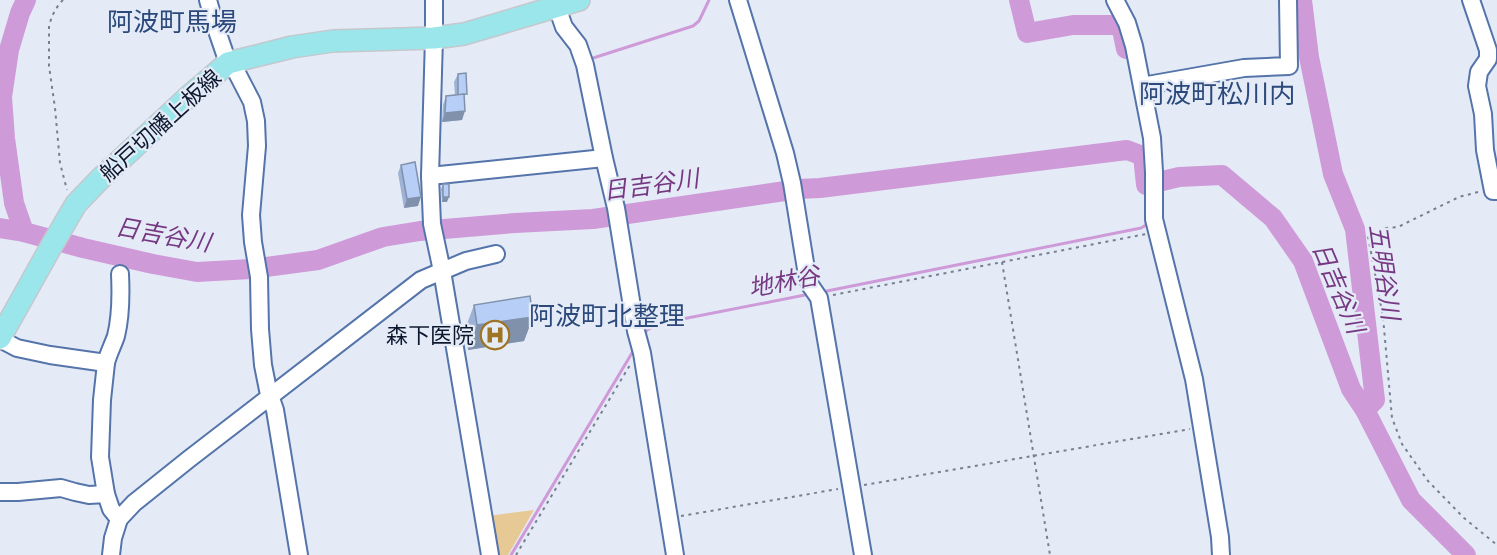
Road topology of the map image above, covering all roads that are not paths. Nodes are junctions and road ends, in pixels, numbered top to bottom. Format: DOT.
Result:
graph roads {
  1 [pos="208,0"];
  2 [pos="434,0"];
  3 [pos="579,0"];
  4 [pos="738,0"];
  5 [pos="1115,0"];
  6 [pos="1288,0"];
  7 [pos="1471,0"];
  8 [pos="556,7"];
  9 [pos="434,39"];
  10 [pos="228,63"];
  11 [pos="1142,86"];
  12 [pos="604,158"];
  13 [pos="430,176"];
  14 [pos="1495,191"];
  15 [pos="496,254"];
  16 [pos="442,271"];
  17 [pos="120,274"];
  18 [pos="0,339"];
  19 [pos="106,363"];
  20 [pos="271,396"];
  21 [pos="0,492"];
  22 [pos="106,494"];
  23 [pos="119,519"];
  24 [pos="111,555"];
  25 [pos="299,555"];
  26 [pos="489,555"];
  27 [pos="675,555"];
  28 [pos="863,555"];
  29 [pos="1221,555"];
  1 -- 10 [label="street"];
  2 -- 9 [label="street"];
  3 -- 8 [label="main road, 船戸切幡上板線"];
  4 -- 28 [label="street"];
  5 -- 11 [label="street"];
  6 -- 11 [label="street"];
  7 -- 14 [label="street"];
  8 -- 9 [label="main road, 船戸切幡上板線"];
  8 -- 12 [label="street"];
  9 -- 10 [label="main road, 船戸切幡上板線"];
  9 -- 13 [label="street"];
  10 -- 18 [label="main road, 船戸切幡上板線"];
  10 -- 20 [label="street"];
  11 -- 29 [label="street"];
  12 -- 13 [label="street"];
  12 -- 27 [label="street"];
  13 -- 16 [label="street"];
  15 -- 16 [label="street"];
  16 -- 20 [label="street"];
  16 -- 26 [label="street"];
  17 -- 19 [label="street"];
  18 -- 19 [label="street"];
  19 -- 22 [label="street"];
  20 -- 23 [label="street"];
  20 -- 25 [label="street"];
  21 -- 22 [label="street"];
  22 -- 23 [label="street"];
  23 -- 24 [label="street"];
}
